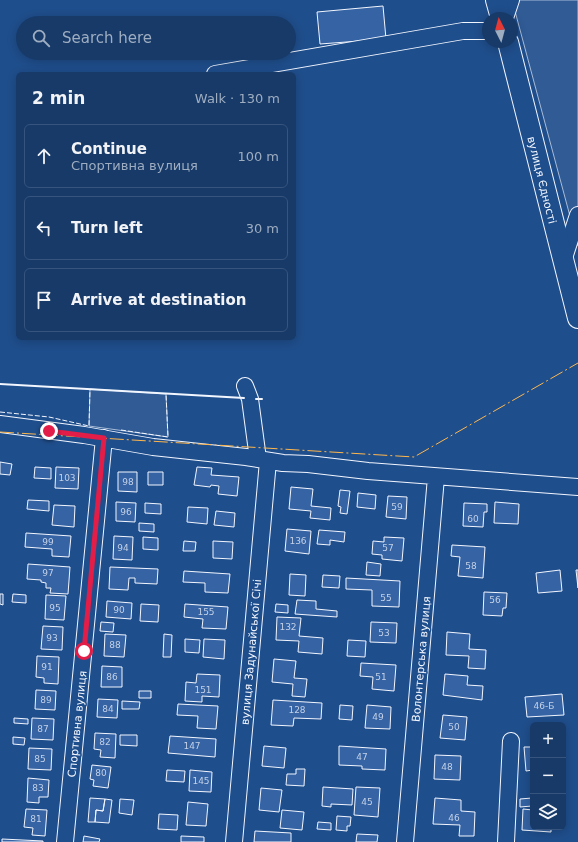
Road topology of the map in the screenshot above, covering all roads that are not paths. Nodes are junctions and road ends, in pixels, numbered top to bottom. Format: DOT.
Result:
graph roads {
  1 [pos="496,0"];
  2 [pos="511,0"];
  3 [pos="499,12"];
  4 [pos="507,12"];
  5 [pos="482,31"];
  6 [pos="510,48"];
  7 [pos="227,72"];
  8 [pos="578,215"];
  9 [pos="563,261"];
  10 [pos="578,318"];
  11 [pos="245,386"];
  12 [pos="0,424"];
  13 [pos="104,438"];
  14 [pos="263,460"];
  15 [pos="436,477"];
  16 [pos="578,487"];
  17 [pos="511,741"];
  18 [pos="65,842"];
  19 [pos="234,842"];
  20 [pos="405,842"];
  21 [pos="506,842"];
  1 -- 3 [label="main road"];
  2 -- 4 [label="street"];
  5 -- 7 [label="street"];
  6 -- 9 [label="main road, вулиця Єдності"];
  8 -- 9 [label="street"];
  9 -- 10 [label="main road, вулиця Єдності"];
  11 -- 14 [label="street, вулиця Задунайської Січі"];
  12 -- 13 [label="street"];
  13 -- 14 [label="street"];
  13 -- 18 [label="street, Спортивна вулиця"];
  14 -- 15 [label="street"];
  14 -- 19 [label="street, вулиця Задунайської Січі"];
  15 -- 16 [label="street"];
  15 -- 20 [label="street, Волонтерська вулиця"];
  17 -- 21 [label="street"];
}
